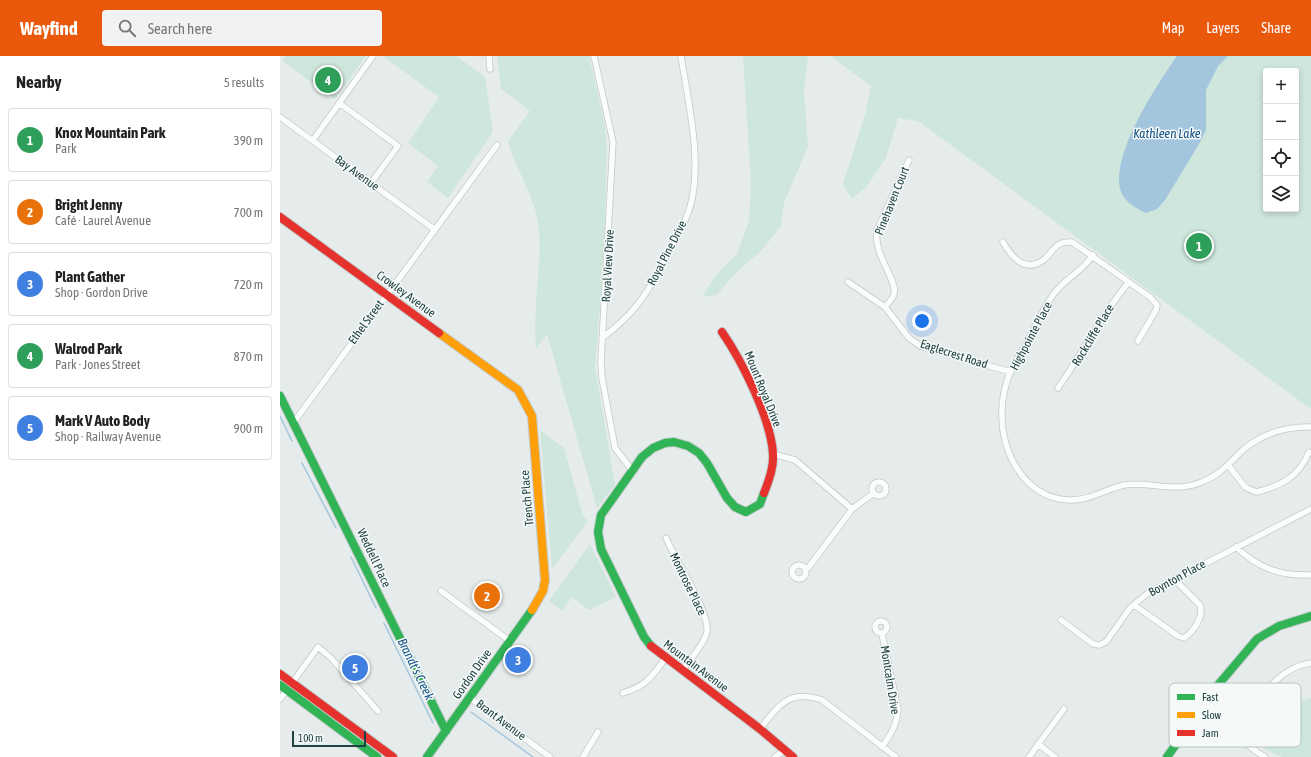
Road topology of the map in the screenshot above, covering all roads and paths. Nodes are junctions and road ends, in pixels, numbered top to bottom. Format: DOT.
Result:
graph roads {
  1 [pos="373,56"];
  2 [pos="489,56"];
  3 [pos="594,56"];
  4 [pos="680,56"];
  5 [pos="490,69"];
  6 [pos="339,103"];
  7 [pos="280,117"];
  8 [pos="313,140"];
  9 [pos="497,145"];
  10 [pos="908,160"];
  11 [pos="371,183"];
  12 [pos="280,218"];
  13 [pos="434,229"];
  14 [pos="1003,242"];
  15 [pos="1093,255"];
  16 [pos="848,282"];
  17 [pos="1129,282"];
  18 [pos="386,295"];
  19 [pos="884,307"];
  20 [pos="722,332"];
  21 [pos="603,337"];
  22 [pos="1138,341"];
  23 [pos="1011,372"];
  24 [pos="1058,388"];
  25 [pos="518,390"];
  26 [pos="280,396"];
  27 [pos="294,422"];
  28 [pos="1311,427"];
  29 [pos="1309,452"];
  30 [pos="773,454"];
  31 [pos="1229,466"];
  32 [pos="632,470"];
  33 [pos="874,493"];
  34 [pos="852,509"];
  35 [pos="1311,509"];
  36 [pos="666,538"];
  37 [pos="1236,546"];
  38 [pos="601,549"];
  39 [pos="805,569"];
  40 [pos="1311,575"];
  41 [pos="1174,579"];
  42 [pos="441,591"];
  43 [pos="536,605"];
  44 [pos="1134,605"];
  45 [pos="1311,616"];
  46 [pos="1061,620"];
  47 [pos="882,634"];
  48 [pos="510,641"];
  49 [pos="665,658"];
  50 [pos="1311,663"];
  51 [pos="682,671"];
  52 [pos="280,674"];
  53 [pos="1220,683"];
  54 [pos="1273,683"];
  55 [pos="286,686"];
  56 [pos="623,693"];
  57 [pos="470,698"];
  58 [pos="280,699"];
  59 [pos="1064,709"];
  60 [pos="378,711"];
  61 [pos="760,729"];
  62 [pos="446,731"];
  63 [pos="598,732"];
  64 [pos="1038,744"];
  65 [pos="882,747"];
  66 [pos="1174,747"];
  67 [pos="1252,747"];
  68 [pos="785,750"];
  69 [pos="378,757"];
  70 [pos="392,757"];
  71 [pos="427,757"];
  72 [pos="550,757"];
  73 [pos="583,757"];
  74 [pos="775,757"];
  75 [pos="793,757"];
  76 [pos="896,757"];
  77 [pos="1029,757"];
  78 [pos="1055,757"];
  79 [pos="1167,757"];
  80 [pos="1265,757"];
  1 -- 6 [label="street"];
  2 -- 5 [label="street"];
  3 -- 21 [label="street, Royal View Drive"];
  4 -- 21 [label="street, Royal Pine Drive"];
  6 -- 8 [label="street"];
  6 -- 11 [label="street"];
  7 -- 8 [label="street, Bay Avenue"];
  8 -- 11 [label="street, Bay Avenue"];
  9 -- 13 [label="street, Ethel Street"];
  10 -- 19 [label="street, Pinehaven Court"];
  11 -- 13 [label="street, Bay Avenue"];
  12 -- 18 [label="street, Crowley Avenue"];
  13 -- 18 [label="street, Ethel Street"];
  14 -- 15 [label="street"];
  15 -- 17 [label="street"];
  15 -- 23 [label="street, Highpointe Place"];
  16 -- 19 [label="street, Eaglecrest Road"];
  17 -- 22 [label="street"];
  17 -- 24 [label="street, Rockcliffe Place"];
  18 -- 25 [label="street, Crowley Avenue"];
  18 -- 27 [label="street, Ethel Street"];
  19 -- 23 [label="street, Eaglecrest Road"];
  20 -- 30 [label="street, Mount Royal Drive"];
  21 -- 32 [label="street, Royal View Drive"];
  23 -- 31 [label="street, Highpointe Place"];
  25 -- 43 [label="street, Trench Place"];
  26 -- 27 [label="street, Weddell Place"];
  27 -- 62 [label="street, Weddell Place"];
  28 -- 31 [label="street, Highpointe Place"];
  29 -- 31 [label="street"];
  30 -- 32 [label="street, Mount Royal Drive"];
  30 -- 34 [label="street"];
  32 -- 38 [label="street, Mount Royal Drive"];
  33 -- 34 [label="street"];
  34 -- 39 [label="street"];
  35 -- 37 [label="street, Boynton Place"];
  36 -- 51 [label="street, Montrose Place"];
  37 -- 40 [label="street"];
  37 -- 41 [label="street, Boynton Place"];
  38 -- 49 [label="street, Mountain Avenue"];
  41 -- 44 [label="street, Boynton Place"];
  41 -- 44 [label="street"];
  42 -- 48 [label="street"];
  43 -- 48 [label="street, Gordon Drive"];
  44 -- 46 [label="street, Boynton Place"];
  45 -- 53 [label="street"];
  47 -- 65 [label="street, Montcalm Drive"];
  48 -- 57 [label="street, Gordon Drive"];
  49 -- 51 [label="street, Mountain Avenue"];
  49 -- 56 [label="street"];
  50 -- 54 [label="street"];
  51 -- 61 [label="street, Mountain Avenue"];
  52 -- 55 [label="street"];
  55 -- 58 [label="street"];
  55 -- 60 [label="street"];
  55 -- 69 [label="street"];
  55 -- 70 [label="street"];
  57 -- 62 [label="street, Gordon Drive"];
  57 -- 72 [label="street, Brant Avenue"];
  59 -- 64 [label="street"];
  61 -- 65 [label="street"];
  61 -- 68 [label="street, Mountain Avenue"];
  62 -- 71 [label="street, Gordon Drive"];
  63 -- 73 [label="street"];
  64 -- 77 [label="street"];
  64 -- 78 [label="street"];
  65 -- 76 [label="street"];
  66 -- 79 [label="street"];
  67 -- 80 [label="street"];
  68 -- 74 [label="street"];
  68 -- 75 [label="street, Mountain Avenue"];
}
